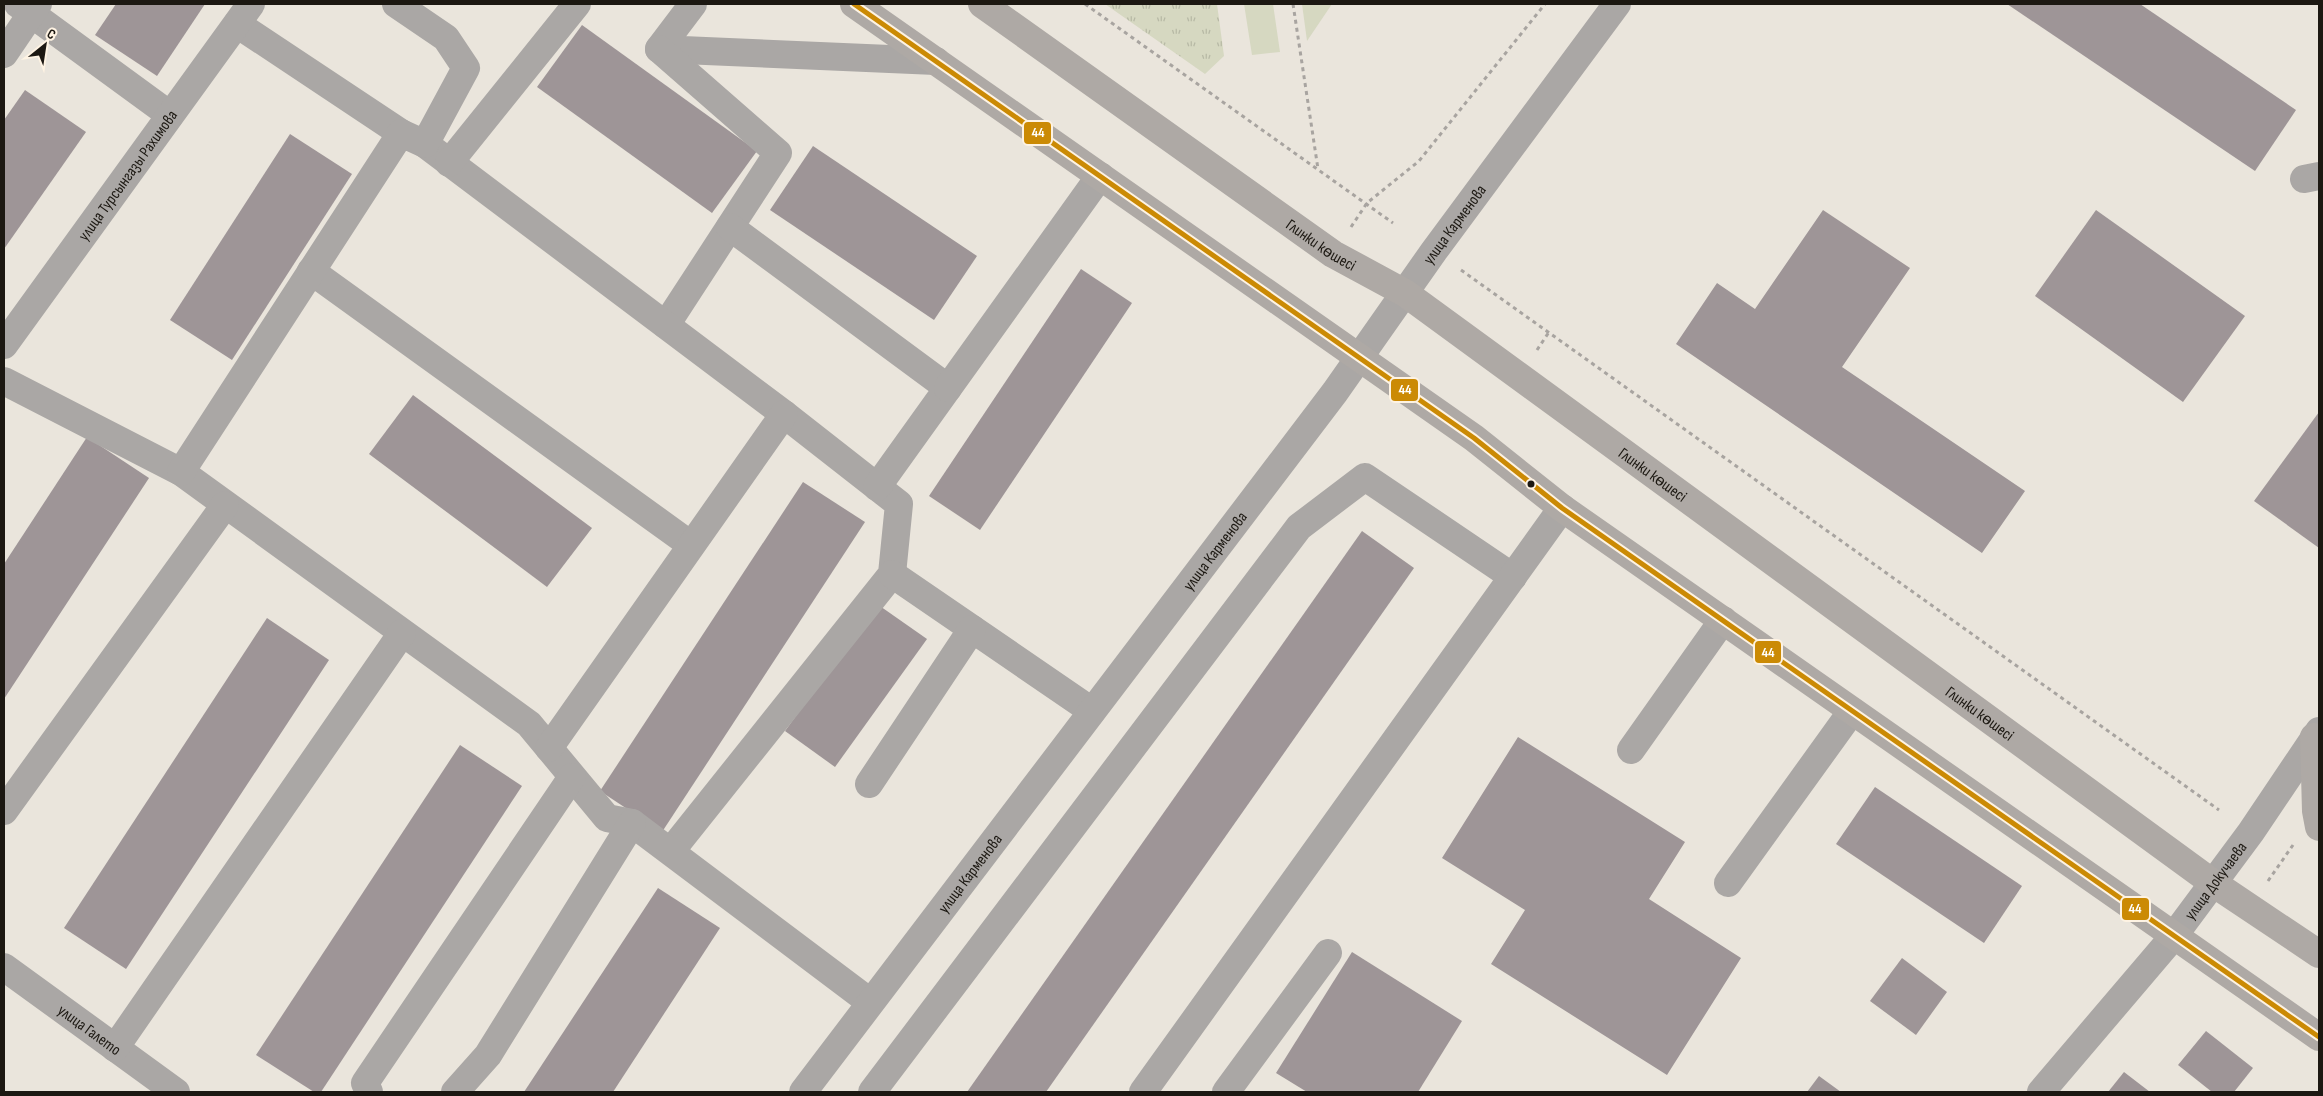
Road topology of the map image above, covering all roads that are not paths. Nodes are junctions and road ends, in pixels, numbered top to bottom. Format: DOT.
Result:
graph roads {
  1 [pos="396,4"];
  2 [pos="577,4"];
  3 [pos="693,4"];
  4 [pos="854,4"];
  5 [pos="982,4"];
  6 [pos="1617,4"];
  7 [pos="29,7"];
  8 [pos="244,14"];
  9 [pos="659,49"];
  10 [pos="4,54"];
  11 [pos="936,61"];
  12 [pos="170,115"];
  13 [pos="413,138"];
  14 [pos="449,163"];
  15 [pos="1100,176"];
  16 [pos="730,227"];
  17 [pos="311,271"];
  18 [pos="1405,293"];
  19 [pos="666,325"];
  20 [pos="4,345"];
  21 [pos="1359,358"];
  22 [pos="4,381"];
  23 [pos="948,388"];
  24 [pos="784,414"];
  25 [pos="181,472"];
  26 [pos="877,486"];
  27 [pos="225,504"];
  28 [pos="1562,508"];
  29 [pos="691,545"];
  30 [pos="892,574"];
  31 [pos="1512,577"];
  32 [pos="1723,620"];
  33 [pos="972,629"];
  34 [pos="402,633"];
  35 [pos="1092,711"];
  36 [pos="1852,711"];
  37 [pos="2317,734"];
  38 [pos="549,748"];
  39 [pos="1631,750"];
  40 [pos="572,777"];
  41 [pos="869,784"];
  42 [pos="4,811"];
  43 [pos="2317,819"];
  44 [pos="632,823"];
  45 [pos="671,851"];
  46 [pos="1728,882"];
  47 [pos="2213,883"];
  48 [pos="2173,937"];
  49 [pos="1328,954"];
  50 [pos="2319,954"];
  51 [pos="4,968"];
  52 [pos="870,1002"];
  53 [pos="2319,1037"];
  54 [pos="115,1048"];
  55 [pos="364,1089"];
  56 [pos="176,1092"];
  57 [pos="455,1092"];
  58 [pos="803,1092"];
  59 [pos="872,1092"];
  60 [pos="1143,1092"];
  61 [pos="1226,1092"];
  62 [pos="2041,1092"];
  1 -- 13 [label="street"];
  2 -- 14 [label="street"];
  3 -- 9 [label="street"];
  4 -- 11 [label="main road"];
  5 -- 18 [label="main road, Глинки көшесі"];
  6 -- 18 [label="street, улица Карменова"];
  7 -- 10 [label="street"];
  7 -- 12 [label="street"];
  8 -- 12 [label="street, улица Турсынгазы Рахимова"];
  8 -- 13 [label="street"];
  9 -- 11 [label="street"];
  9 -- 16 [label="street"];
  11 -- 15 [label="main road"];
  12 -- 20 [label="street, улица Турсынгазы Рахимова"];
  13 -- 14 [label="street"];
  13 -- 17 [label="street"];
  14 -- 19 [label="street"];
  15 -- 21 [label="main road"];
  15 -- 23 [label="street"];
  16 -- 19 [label="street"];
  16 -- 23 [label="street"];
  17 -- 25 [label="street"];
  17 -- 29 [label="street"];
  18 -- 21 [label="street, улица Карменова"];
  18 -- 47 [label="main road, Глинки көшесі"];
  19 -- 24 [label="street"];
  21 -- 28 [label="main road"];
  21 -- 35 [label="street, улица Карменова"];
  22 -- 25 [label="street"];
  23 -- 26 [label="street"];
  24 -- 26 [label="street"];
  24 -- 29 [label="street"];
  25 -- 27 [label="street"];
  26 -- 30 [label="street"];
  27 -- 34 [label="street"];
  27 -- 42 [label="street"];
  28 -- 31 [label="street"];
  28 -- 32 [label="main road"];
  29 -- 38 [label="street"];
  30 -- 33 [label="street"];
  30 -- 45 [label="street"];
  31 -- 59 [label="street"];
  31 -- 60 [label="street"];
  32 -- 36 [label="main road"];
  32 -- 39 [label="street"];
  33 -- 35 [label="street"];
  33 -- 41 [label="street"];
  34 -- 38 [label="street"];
  34 -- 54 [label="street"];
  35 -- 52 [label="street, улица Карменова"];
  36 -- 46 [label="street"];
  36 -- 48 [label="main road"];
  37 -- 43 [label="main road"];
  37 -- 47 [label="street, улица Докучаева"];
  38 -- 40 [label="street"];
  40 -- 44 [label="street"];
  40 -- 55 [label="street"];
  44 -- 45 [label="street"];
  44 -- 57 [label="street"];
  45 -- 52 [label="street"];
  47 -- 48 [label="street, улица Докучаева"];
  47 -- 50 [label="main road, Глинки көшесі"];
  48 -- 53 [label="main road"];
  48 -- 62 [label="street, улица Докучаева"];
  49 -- 61 [label="street"];
  51 -- 54 [label="street, улица Галето"];
  52 -- 58 [label="street, улица Карменова"];
  54 -- 56 [label="street, улица Галето"];
}
